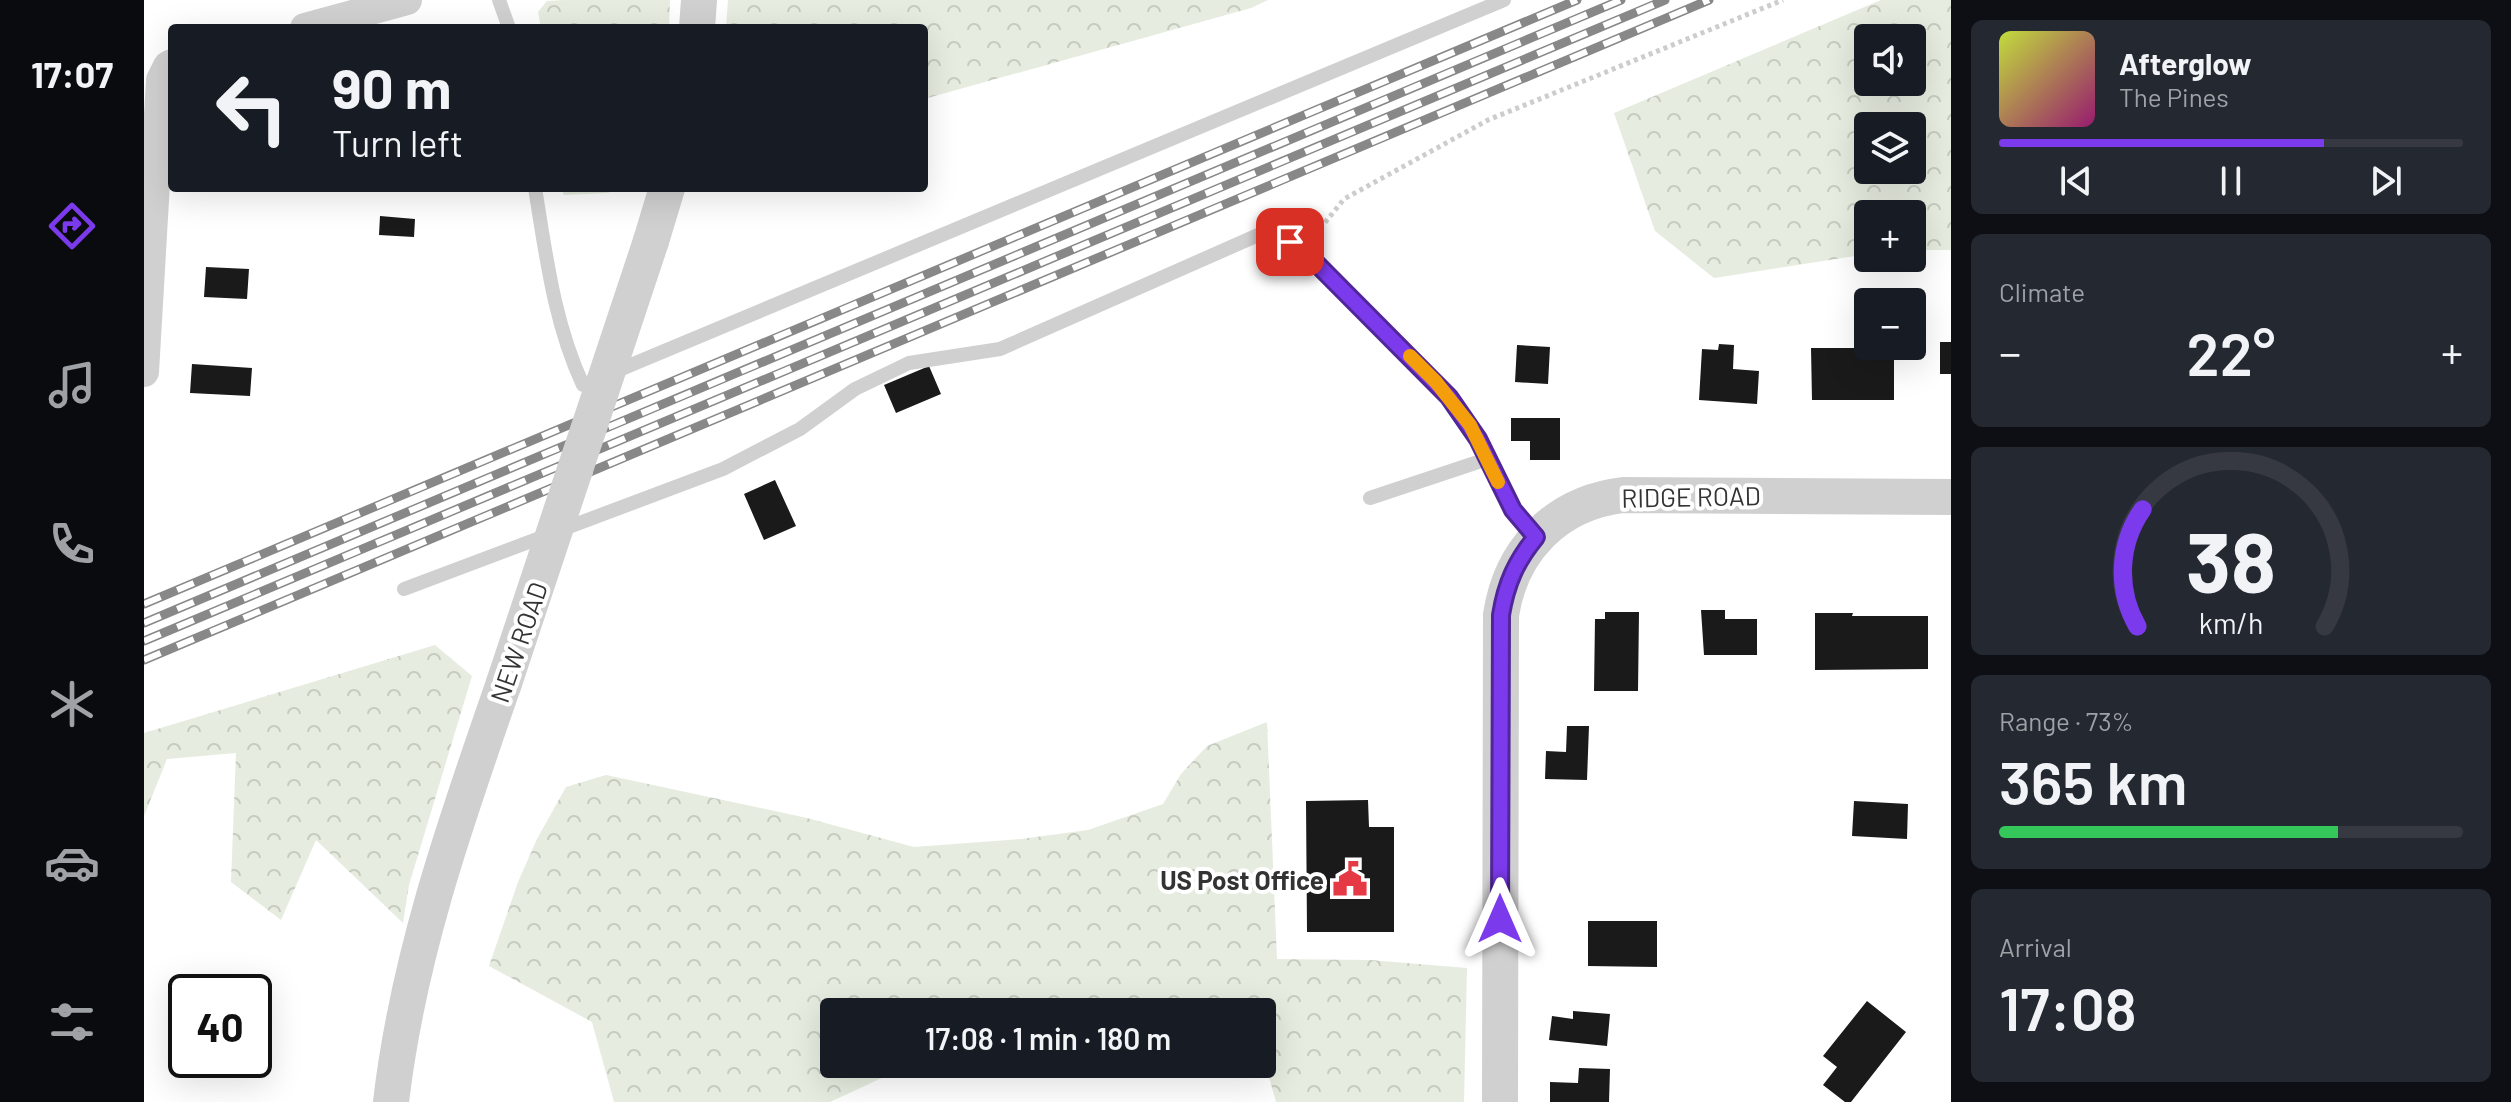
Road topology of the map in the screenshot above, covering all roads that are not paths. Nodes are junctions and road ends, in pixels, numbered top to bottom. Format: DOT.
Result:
graph roads {
  1 [pos="407,0"];
  2 [pos="499,0"];
  3 [pos="699,0"];
  4 [pos="1504,0"];
  5 [pos="320,24"];
  6 [pos="508,24"];
  7 [pos="697,24"];
  8 [pos="168,68"];
  9 [pos="536,192"];
  10 [pos="666,192"];
  11 [pos="144,372"];
  12 [pos="1487,459"];
  13 [pos="1951,497"];
  14 [pos="1370,498"];
  15 [pos="1536,537"];
  16 [pos="404,589"];
  17 [pos="391,1102"];
  18 [pos="1500,1102"];
  1 -- 5 [label="street"];
  2 -- 6 [label="lane"];
  3 -- 7 [label="street"];
  4 -- 9 [label="lane"];
  8 -- 11 [label="street"];
  10 -- 17 [label="street, NEW ROAD, bridge"];
  12 -- 14 [label="lane"];
  12 -- 15 [label="lane"];
  12 -- 16 [label="lane"];
  13 -- 15 [label="street, RIDGE ROAD"];
  15 -- 18 [label="street, RIDGE ROAD"];
}
